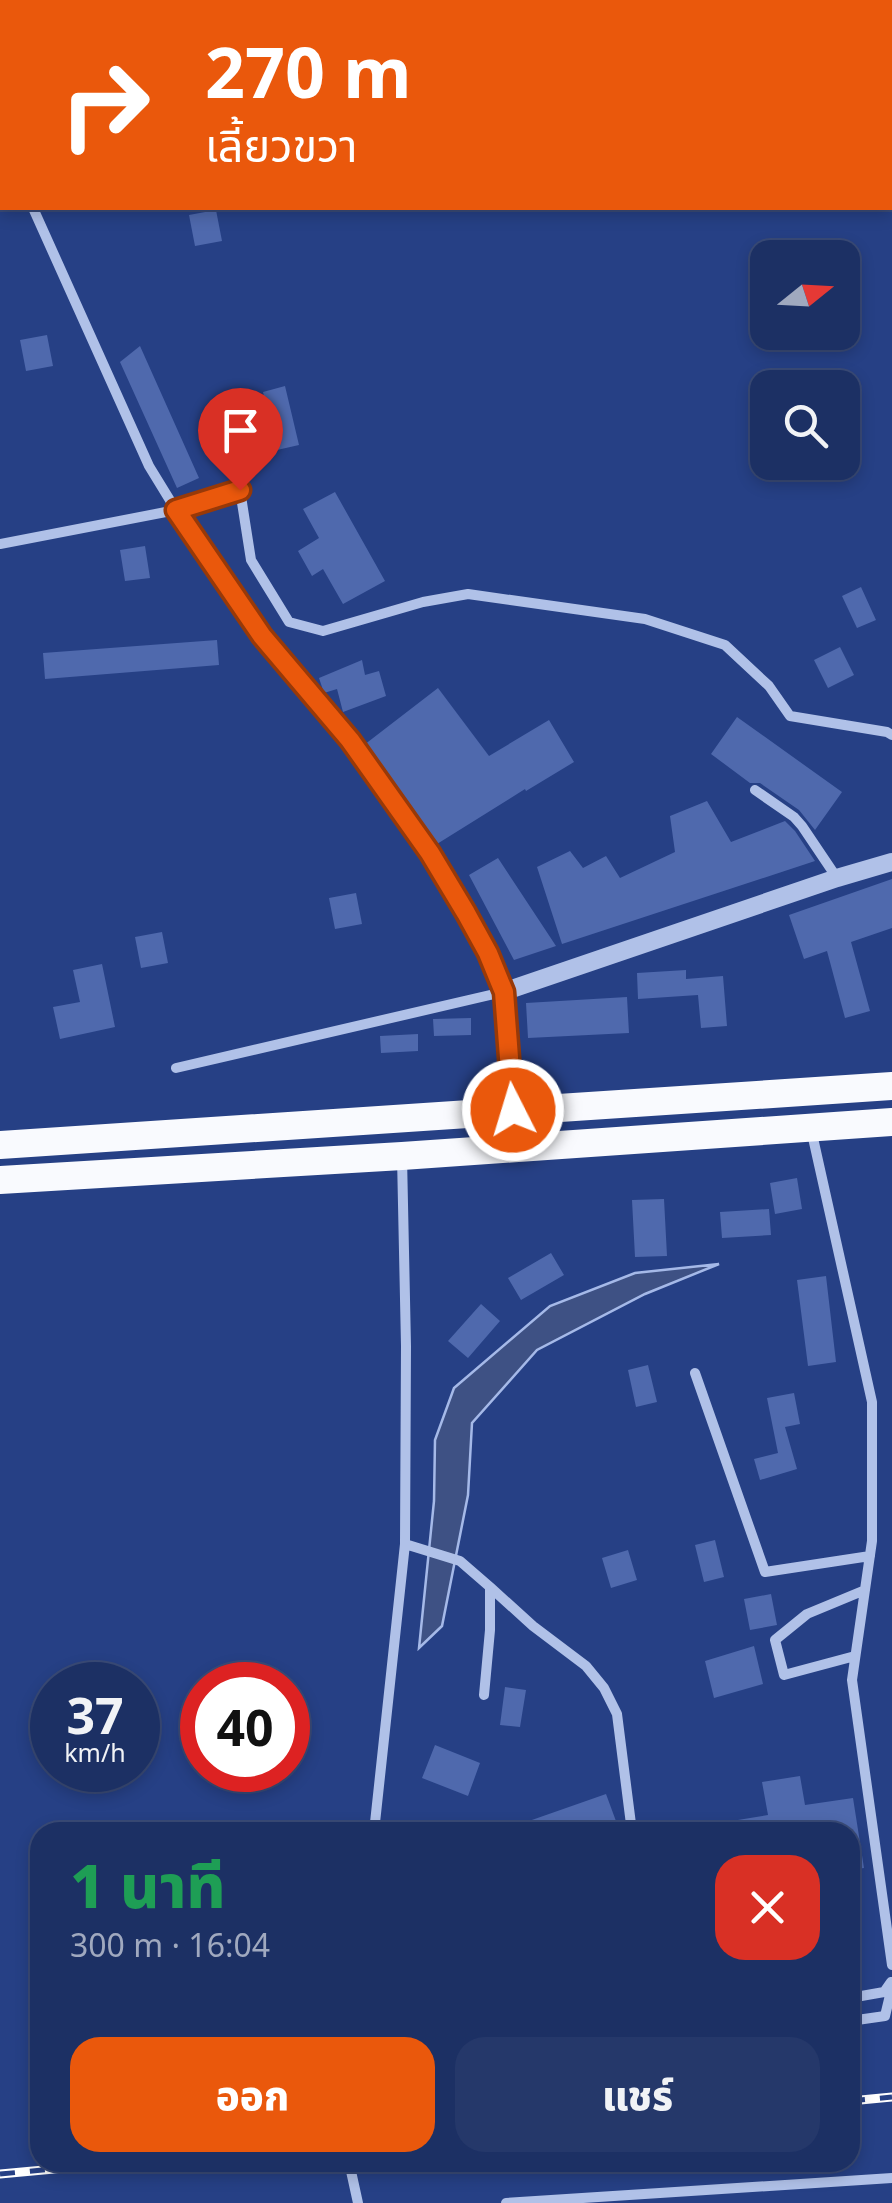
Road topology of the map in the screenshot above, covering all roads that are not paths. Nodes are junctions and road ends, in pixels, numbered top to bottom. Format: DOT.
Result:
graph roads {
  1 [pos="34,210"];
  2 [pos="176,510"];
  3 [pos="0,544"];
  4 [pos="892,735"];
  5 [pos="755,790"];
  6 [pos="892,862"];
  7 [pos="837,878"];
  8 [pos="504,992"];
  9 [pos="176,1068"];
  10 [pos="892,1086"];
  11 [pos="513,1110"];
  12 [pos="892,1122"];
  13 [pos="810,1128"];
  14 [pos="0,1145"];
  15 [pos="402,1156"];
  16 [pos="0,1180"];
  17 [pos="695,1373"];
  18 [pos="405,1544"];
  19 [pos="870,1556"];
  20 [pos="490,1586"];
  21 [pos="865,1590"];
  22 [pos="856,1656"];
  23 [pos="484,1695"];
  24 [pos="375,1822"];
  25 [pos="631,1822"];
  26 [pos="892,1965"];
  27 [pos="892,1984"];
  28 [pos="860,1996"];
  29 [pos="888,2016"];
  30 [pos="860,2020"];
  31 [pos="351,2172"];
  32 [pos="892,2178"];
  33 [pos="358,2203"];
  34 [pos="506,2203"];
  1 -- 2 [label="street"];
  2 -- 3 [label="street"];
  2 -- 4 [label="street"];
  2 -- 8 [label="street"];
  5 -- 7 [label="street"];
  6 -- 7 [label="street"];
  7 -- 8 [label="street"];
  8 -- 9 [label="street"];
  8 -- 11 [label="street"];
  10 -- 11 [label="highway"];
  11 -- 14 [label="highway"];
  12 -- 13 [label="highway"];
  13 -- 15 [label="highway"];
  13 -- 19 [label="street"];
  15 -- 16 [label="highway"];
  15 -- 18 [label="street"];
  17 -- 19 [label="street"];
  18 -- 20 [label="street"];
  18 -- 24 [label="street"];
  19 -- 21 [label="street"];
  20 -- 23 [label="street"];
  20 -- 25 [label="street"];
  21 -- 22 [label="street"];
  21 -- 22 [label="street"];
  22 -- 26 [label="street"];
  27 -- 28 [label="street"];
  27 -- 29 [label="street"];
  29 -- 30 [label="street"];
  31 -- 33 [label="street"];
  32 -- 34 [label="street"];
}
